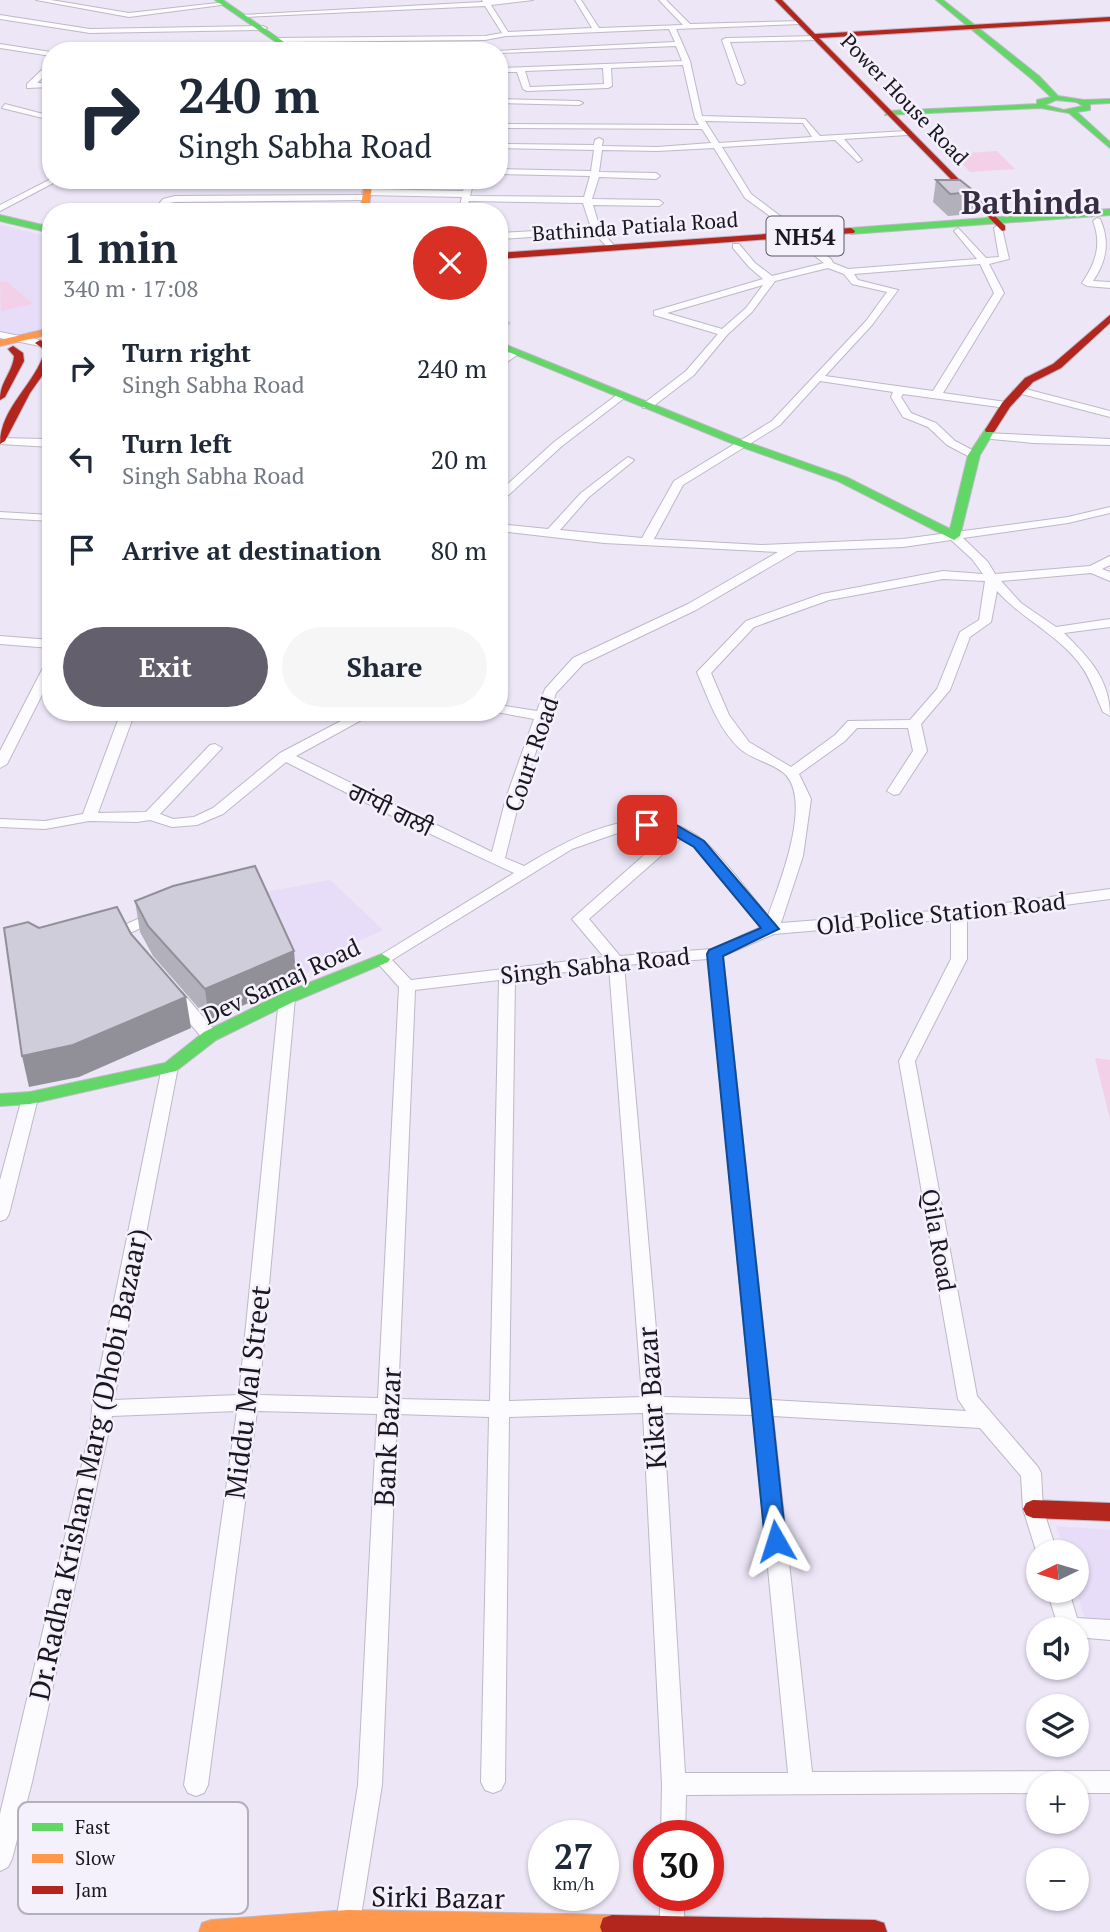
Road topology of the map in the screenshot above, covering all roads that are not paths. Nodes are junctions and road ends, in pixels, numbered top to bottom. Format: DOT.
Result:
graph roads {
  1 [pos="39,0"];
  2 [pos="55,0"];
  3 [pos="530,0"];
  4 [pos="578,0"];
  5 [pos="662,0"];
  6 [pos="778,0"];
  7 [pos="939,0"];
  8 [pos="46,1"];
  9 [pos="222,2"];
  10 [pos="487,2"];
  11 [pos="1079,2"];
  12 [pos="129,15"];
  13 [pos="244,15"];
  14 [pos="0,18"];
  15 [pos="93,19"];
  16 [pos="1110,19"];
  17 [pos="81,20"];
  18 [pos="1087,21"];
  19 [pos="800,22"];
  20 [pos="55,26"];
  21 [pos="688,26"];
  22 [pos="672,27"];
  23 [pos="972,27"];
  24 [pos="263,28"];
  25 [pos="597,30"];
  26 [pos="1110,31"];
  27 [pos="506,34"];
  28 [pos="815,37"];
  29 [pos="273,42"];
  30 [pos="365,42"];
  31 [pos="680,44"];
  32 [pos="0,46"];
  33 [pos="42,53"];
  34 [pos="508,53"];
  35 [pos="686,63"];
  36 [pos="607,66"];
  37 [pos="508,71"];
  38 [pos="521,71"];
  39 [pos="42,74"];
  40 [pos="741,83"];
  41 [pos="42,86"];
  42 [pos="1056,98"];
  43 [pos="508,101"];
  44 [pos="1110,101"];
  45 [pos="14,102"];
  46 [pos="579,103"];
  47 [pos="3,106"];
  48 [pos="1041,106"];
  49 [pos="1078,107"];
  50 [pos="888,113"];
  51 [pos="42,116"];
  52 [pos="699,118"];
  53 [pos="508,126"];
  54 [pos="705,127"];
  55 [pos="601,128"];
  56 [pos="907,133"];
  57 [pos="837,137"];
  58 [pos="818,139"];
  59 [pos="716,145"];
  60 [pos="508,146"];
  61 [pos="1110,146"];
  62 [pos="598,148"];
  63 [pos="858,160"];
  64 [pos="508,171"];
  65 [pos="594,174"];
  66 [pos="656,176"];
  67 [pos="42,187"];
  68 [pos="320,189"];
  69 [pos="467,189"];
  70 [pos="366,193"];
  71 [pos="465,196"];
  72 [pos="318,199"];
  73 [pos="587,201"];
  74 [pos="659,202"];
  75 [pos="164,203"];
  76 [pos="316,203"];
  77 [pos="464,203"];
  78 [pos="0,208"];
  79 [pos="0,216"];
  80 [pos="1106,218"];
  81 [pos="42,223"];
  82 [pos="999,225"];
  83 [pos="42,228"];
  84 [pos="596,230"];
  85 [pos="958,231"];
  86 [pos="508,235"];
  87 [pos="801,239"];
  88 [pos="736,246"];
  89 [pos="611,248"];
  90 [pos="508,255"];
  91 [pos="508,262"];
  92 [pos="981,262"];
  93 [pos="829,265"];
  94 [pos="847,272"];
  95 [pos="771,280"];
  96 [pos="1110,285"];
  97 [pos="1110,318"];
  98 [pos="724,333"];
  99 [pos="0,335"];
  100 [pos="42,342"];
  101 [pos="6,345"];
  102 [pos="508,349"];
  103 [pos="516,352"];
  104 [pos="508,358"];
  105 [pos="42,368"];
  106 [pos="818,378"];
  107 [pos="2,389"];
  108 [pos="899,390"];
  109 [pos="1018,390"];
  110 [pos="936,395"];
  111 [pos="622,397"];
  112 [pos="1006,405"];
  113 [pos="647,407"];
  114 [pos="1110,414"];
  115 [pos="985,436"];
  116 [pos="42,440"];
  117 [pos="0,441"];
  118 [pos="1110,442"];
  119 [pos="740,443"];
  120 [pos="974,455"];
  121 [pos="628,460"];
  122 [pos="508,490"];
  123 [pos="1110,510"];
  124 [pos="0,515"];
  125 [pos="42,517"];
  126 [pos="508,528"];
  127 [pos="551,533"];
  128 [pos="954,536"];
  129 [pos="646,542"];
  130 [pos="795,547"];
  131 [pos="1110,560"];
  132 [pos="1093,569"];
  133 [pos="1110,577"];
  134 [pos="992,578"];
  135 [pos="1110,623"];
  136 [pos="1054,631"];
  137 [pos="0,640"];
  138 [pos="42,643"];
  139 [pos="42,689"];
  140 [pos="508,710"];
  141 [pos="1110,712"];
  142 [pos="541,716"];
  143 [pos="125,721"];
  144 [pos="352,721"];
  145 [pos="914,724"];
  146 [pos="215,748"];
  147 [pos="285,756"];
  148 [pos="0,764"];
  149 [pos="792,773"];
  150 [pos="894,791"];
  151 [pos="151,815"];
  152 [pos="89,817"];
  153 [pos="0,823"];
  154 [pos="679,832"];
  155 [pos="497,860"];
  156 [pos="525,872"];
  157 [pos="1110,894"];
  158 [pos="176,909"];
  159 [pos="960,914"];
  160 [pos="771,929"];
  161 [pos="92,938"];
  162 [pos="715,954"];
  163 [pos="382,959"];
  164 [pos="615,961"];
  165 [pos="507,973"];
  166 [pos="163,981"];
  167 [pos="407,986"];
  168 [pos="287,998"];
  169 [pos="210,1037"];
  170 [pos="170,1067"];
  171 [pos="30,1098"];
  172 [pos="0,1100"];
  173 [pos="0,1214"];
  174 [pos="248,1403"];
  175 [pos="389,1405"];
  176 [pos="653,1405"];
  177 [pos="761,1407"];
  178 [pos="102,1408"];
  179 [pos="500,1409"];
  180 [pos="987,1420"];
  181 [pos="1033,1509"];
  182 [pos="1110,1512"];
  183 [pos="1042,1540"];
  184 [pos="1062,1603"];
  185 [pos="1110,1630"];
  186 [pos="493,1782"];
  187 [pos="1110,1782"];
  188 [pos="801,1783"];
  189 [pos="674,1784"];
  190 [pos="196,1785"];
  191 [pos="673,1820"];
  192 [pos="0,1858"];
  193 [pos="672,1911"];
  194 [pos="348,1922"];
  195 [pos="672,1926"];
  196 [pos="211,1932"];
  197 [pos="875,1932"];
  1 -- 8 [label="street"];
  2 -- 8 [label="street"];
  3 -- 10 [label="street"];
  4 -- 25 [label="street"];
  5 -- 21 [label="street"];
  6 -- 19 [label="main road, Power House Road"];
  7 -- 23 [label="main road"];
  8 -- 12 [label="street"];
  9 -- 12 [label="street"];
  9 -- 13 [label="main road"];
  10 -- 13 [label="street"];
  10 -- 27 [label="street"];
  11 -- 18 [label="main road"];
  12 -- 15 [label="street"];
  13 -- 24 [label="main road"];
  14 -- 20 [label="street"];
  16 -- 18 [label="main road"];
  17 -- 20 [label="street"];
  18 -- 23 [label="main road"];
  18 -- 26 [label="main road"];
  19 -- 21 [label="street"];
  19 -- 28 [label="main road, Power House Road"];
  20 -- 24 [label="street"];
  21 -- 22 [label="street"];
  22 -- 25 [label="street"];
  22 -- 31 [label="street"];
  23 -- 28 [label="main road"];
  23 -- 42 [label="main road"];
  24 -- 29 [label="main road"];
  25 -- 27 [label="street"];
  27 -- 30 [label="street"];
  28 -- 40 [label="street"];
  28 -- 50 [label="main road, Power House Road"];
  31 -- 34 [label="street"];
  31 -- 35 [label="street"];
  32 -- 33 [label="street"];
  35 -- 36 [label="street"];
  35 -- 52 [label="street"];
  36 -- 38 [label="street"];
  36 -- 38 [label="street"];
  37 -- 38 [label="street"];
  39 -- 41 [label="street"];
  42 -- 48 [label="main road"];
  42 -- 49 [label="main road"];
  43 -- 46 [label="street"];
  44 -- 49 [label="main road"];
  45 -- 47 [label="street"];
  47 -- 51 [label="street"];
  48 -- 49 [label="main road"];
  48 -- 50 [label="main road"];
  49 -- 61 [label="main road"];
  50 -- 56 [label="main road, Power House Road"];
  52 -- 54 [label="street"];
  52 -- 58 [label="street"];
  53 -- 55 [label="street"];
  54 -- 55 [label="street"];
  54 -- 59 [label="street"];
  55 -- 62 [label="street"];
  56 -- 57 [label="street"];
  56 -- 82 [label="main road, Power House Road"];
  57 -- 58 [label="street"];
  57 -- 63 [label="street"];
  58 -- 59 [label="street"];
  59 -- 62 [label="street"];
  59 -- 87 [label="street"];
  60 -- 62 [label="street"];
  62 -- 65 [label="street"];
  64 -- 65 [label="street"];
  65 -- 66 [label="street"];
  65 -- 73 [label="street"];
  67 -- 78 [label="street"];
  68 -- 70 [label="street"];
  69 -- 71 [label="street"];
  70 -- 71 [label="street"];
  70 -- 72 [label="street"];
  71 -- 73 [label="street"];
  71 -- 77 [label="street"];
  72 -- 75 [label="street"];
  72 -- 76 [label="street"];
  73 -- 74 [label="street"];
  73 -- 84 [label="street"];
  79 -- 81 [label="main road"];
  79 -- 83 [label="main road"];
  80 -- 82 [label="main road, Bathinda Patiala Road / NH54"];
  80 -- 96 [label="street"];
  82 -- 85 [label="main road, NH54"];
  82 -- 87 [label="main road, Bathinda Patiala Road / NH54"];
  82 -- 92 [label="street"];
  84 -- 86 [label="street"];
  84 -- 89 [label="street"];
  85 -- 87 [label="main road, NH54"];
  85 -- 92 [label="street"];
  87 -- 88 [label="main road, NH54"];
  87 -- 89 [label="main road, Bathinda Patiala Road / NH54"];
  87 -- 93 [label="street"];
  88 -- 91 [label="main road, NH54"];
  88 -- 95 [label="street"];
  89 -- 90 [label="main road, Bathinda Patiala Road / NH54"];
  92 -- 94 [label="street"];
  92 -- 110 [label="street"];
  93 -- 94 [label="street"];
  93 -- 95 [label="street"];
  94 -- 106 [label="street"];
  95 -- 98 [label="street"];
  95 -- 98 [label="street"];
  97 -- 109 [label="main road"];
  98 -- 113 [label="street"];
  99 -- 101 [label="street"];
  100 -- 101 [label="main road"];
  101 -- 107 [label="main road"];
  102 -- 103 [label="main road"];
  103 -- 104 [label="street"];
  103 -- 111 [label="main road"];
  105 -- 117 [label="main road"];
  106 -- 108 [label="street"];
  106 -- 119 [label="street"];
  108 -- 110 [label="street"];
  108 -- 120 [label="street"];
  109 -- 112 [label="main road"];
  109 -- 114 [label="street"];
  110 -- 112 [label="street"];
  111 -- 113 [label="main road"];
  111 -- 122 [label="street"];
  112 -- 115 [label="main road"];
  113 -- 119 [label="main road"];
  115 -- 118 [label="street"];
  115 -- 120 [label="main road"];
  116 -- 117 [label="street"];
  119 -- 128 [label="main road"];
  119 -- 129 [label="street"];
  120 -- 128 [label="main road"];
  121 -- 127 [label="street"];
  123 -- 128 [label="street"];
  124 -- 125 [label="street"];
  126 -- 127 [label="street"];
  127 -- 129 [label="street"];
  128 -- 130 [label="street"];
  128 -- 134 [label="street"];
  129 -- 130 [label="street"];
  130 -- 142 [label="street, Court Road"];
  131 -- 132 [label="street"];
  132 -- 133 [label="street"];
  132 -- 134 [label="street"];
  134 -- 136 [label="street"];
  134 -- 145 [label="street"];
  134 -- 149 [label="street"];
  135 -- 136 [label="street"];
  136 -- 141 [label="street"];
  137 -- 138 [label="street"];
  139 -- 148 [label="street"];
  140 -- 142 [label="street"];
  142 -- 155 [label="street, Court Road"];
  143 -- 152 [label="street"];
  144 -- 147 [label="street"];
  145 -- 149 [label="street"];
  145 -- 150 [label="street"];
  146 -- 151 [label="street"];
  147 -- 151 [label="street"];
  147 -- 155 [label="street, ਗਾਂਧੀ ਗਲੀ"];
  149 -- 160 [label="street"];
  151 -- 152 [label="street"];
  152 -- 153 [label="street"];
  154 -- 156 [label="street"];
  154 -- 160 [label="street"];
  154 -- 164 [label="street"];
  155 -- 156 [label="street"];
  156 -- 163 [label="street"];
  157 -- 159 [label="street, Old Police Station Road"];
  158 -- 161 [label="street"];
  159 -- 160 [label="street, Old Police Station Road"];
  159 -- 180 [label="street, Qila Road"];
  160 -- 162 [label="street, Singh Sabha Road"];
  162 -- 164 [label="street, Singh Sabha Road"];
  162 -- 177 [label="street"];
  163 -- 167 [label="street"];
  163 -- 168 [label="main road, Dev Samaj Road"];
  164 -- 165 [label="street, Singh Sabha Road"];
  164 -- 176 [label="street, Kikar Bazar"];
  165 -- 167 [label="street, Singh Sabha Road"];
  165 -- 179 [label="street"];
  166 -- 169 [label="street"];
  167 -- 175 [label="street, Bank Bazar"];
  168 -- 169 [label="main road, Dev Samaj Road"];
  168 -- 174 [label="street, Middu Mal Street"];
  169 -- 170 [label="main road, Dev Samaj Road"];
  170 -- 171 [label="main road, Dev Samaj Road"];
  170 -- 178 [label="street, Dr.Radha Krishan Marg (Dhobi Bazaar)"];
  171 -- 172 [label="main road, Dev Samaj Road"];
  171 -- 173 [label="street"];
  174 -- 175 [label="street"];
  174 -- 178 [label="street"];
  174 -- 190 [label="street, Middu Mal Street"];
  175 -- 179 [label="street"];
  175 -- 194 [label="street, Bank Bazar"];
  176 -- 177 [label="street"];
  176 -- 179 [label="street"];
  176 -- 189 [label="street, Kikar Bazar"];
  177 -- 180 [label="street"];
  177 -- 188 [label="street"];
  178 -- 192 [label="street, Dr.Radha Krishan Marg (Dhobi Bazaar)"];
  179 -- 186 [label="street"];
  180 -- 181 [label="street, Qila Road"];
  181 -- 182 [label="main road"];
  181 -- 183 [label="street, Qila Road"];
  184 -- 185 [label="street"];
  187 -- 188 [label="street"];
  188 -- 189 [label="street"];
  189 -- 191 [label="street, Kikar Bazar"];
  193 -- 195 [label="street"];
  194 -- 195 [label="main road, Sirki Bazar"];
  194 -- 196 [label="main road, Sirki Bazar"];
  195 -- 197 [label="main road, Sirki Bazar"];
}
